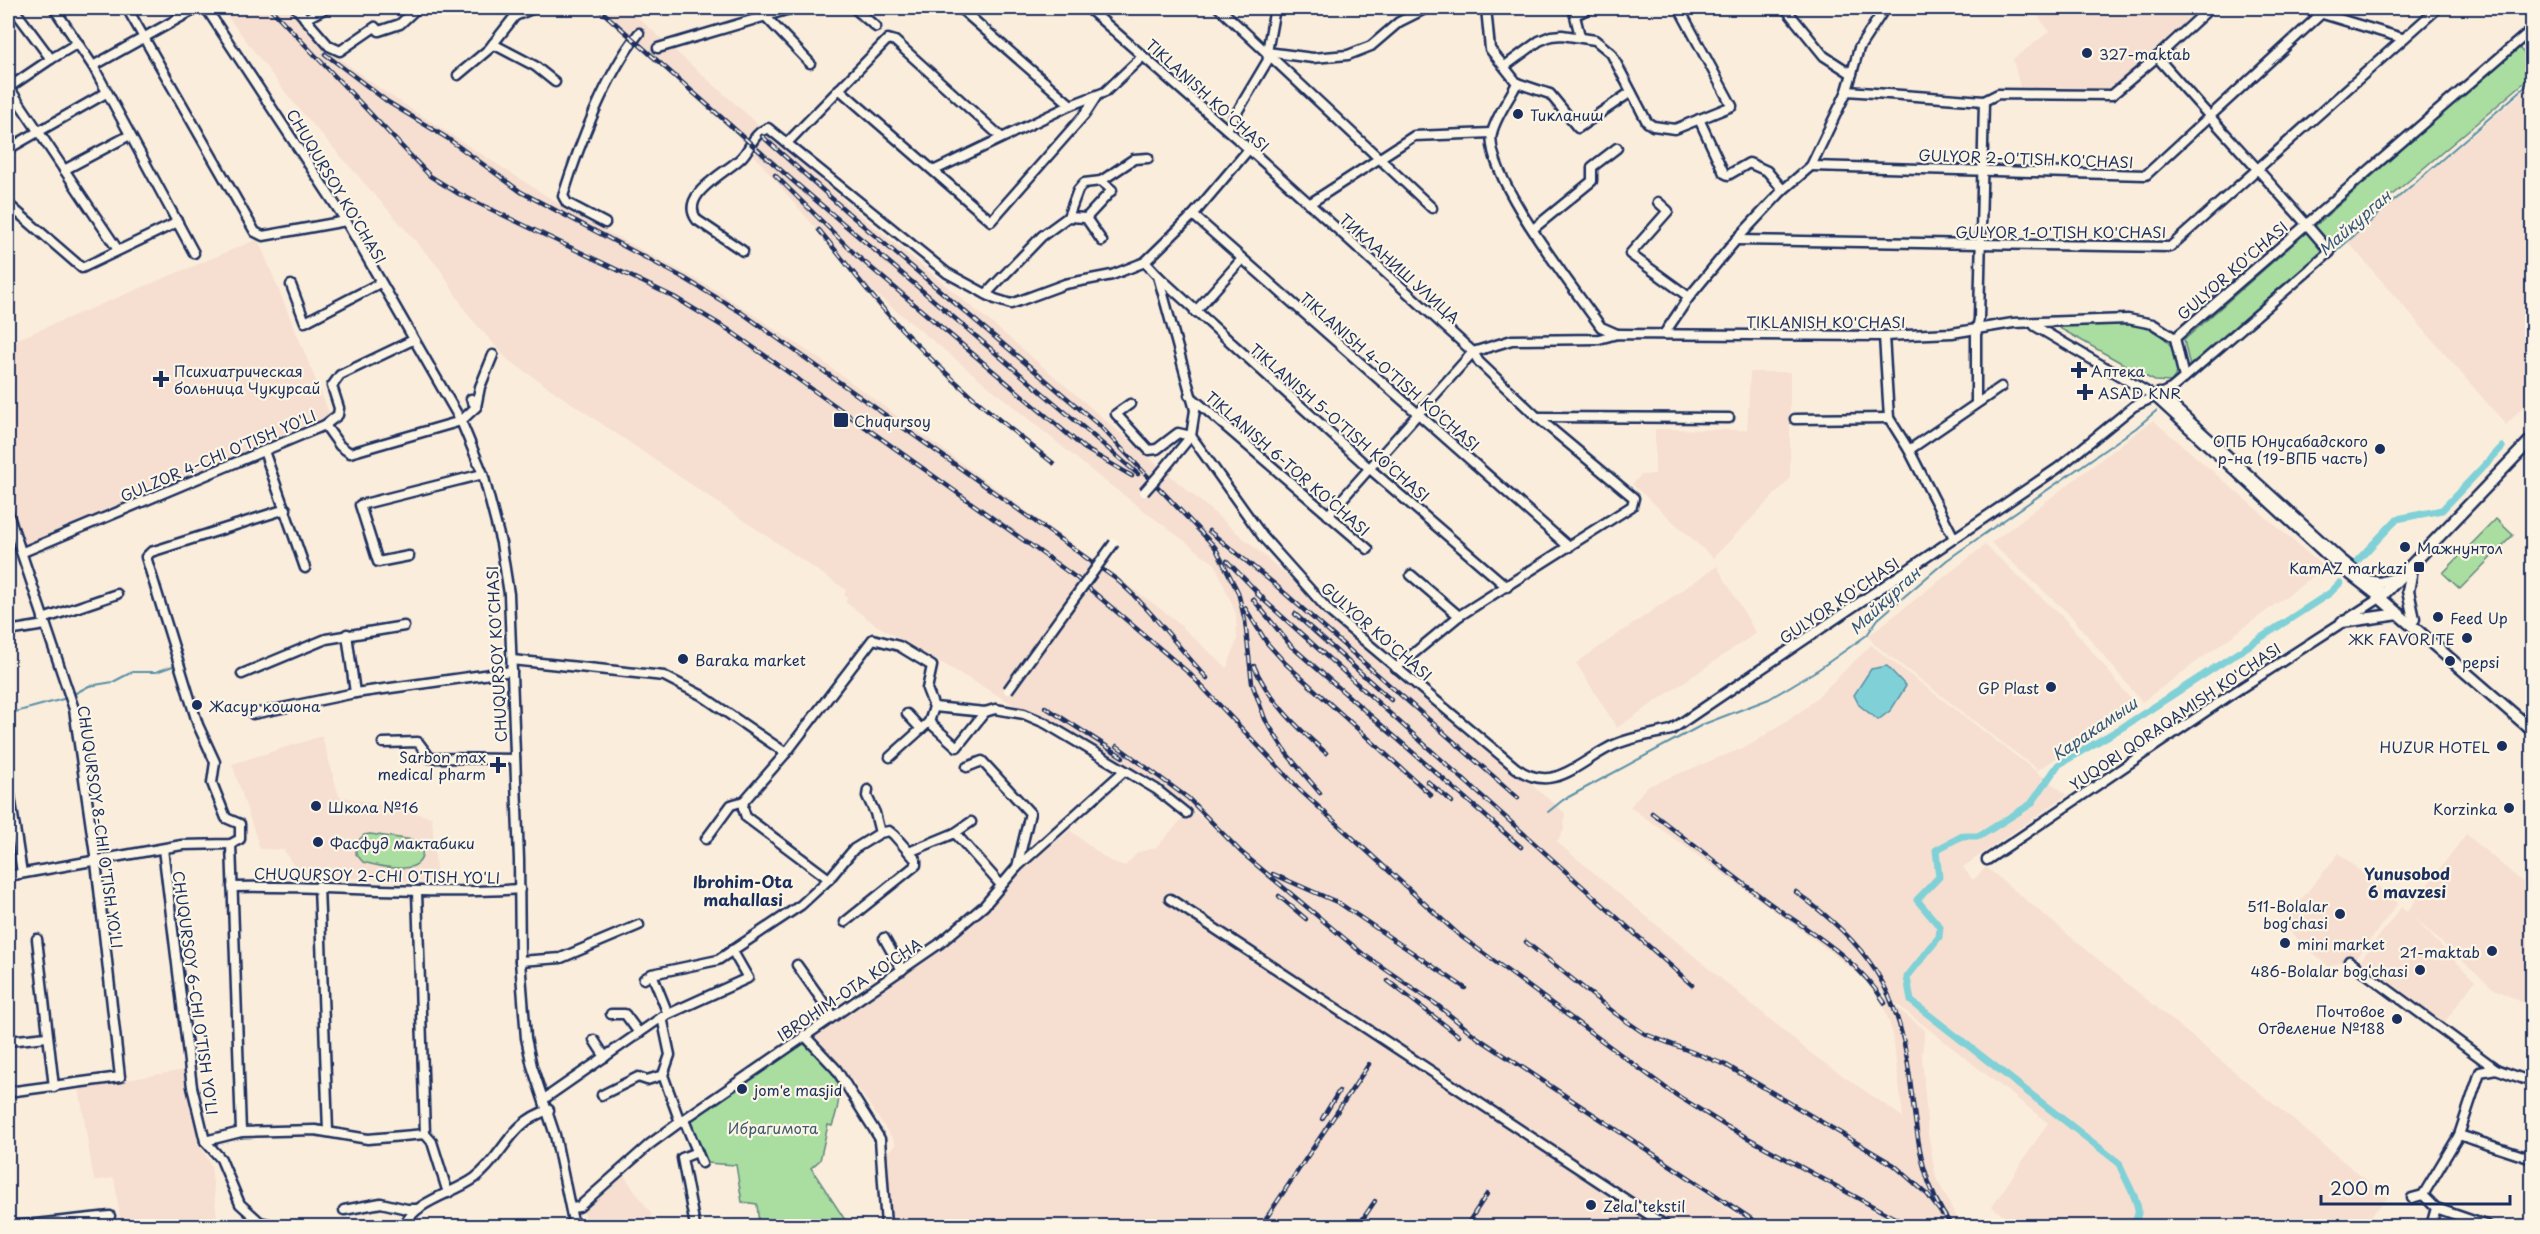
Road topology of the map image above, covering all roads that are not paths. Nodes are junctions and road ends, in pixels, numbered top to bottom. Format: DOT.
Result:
graph roads {
  1 [pos="13,8"];
  2 [pos="54,8"];
  3 [pos="127,8"];
  4 [pos="197,8"];
  5 [pos="206,8"];
  6 [pos="296,8"];
  7 [pos="326,8"];
  8 [pos="417,8"];
  9 [pos="534,8"];
  10 [pos="793,8"];
  11 [pos="854,8"];
  12 [pos="960,8"];
  13 [pos="1088,8"];
  14 [pos="1219,8"];
  15 [pos="1275,8"];
  16 [pos="1427,8"];
  17 [pos="1486,8"];
  18 [pos="1590,8"];
  19 [pos="1679,8"];
  20 [pos="1785,8"];
  21 [pos="1885,8"];
  22 [pos="2210,8"];
  23 [pos="2303,8"];
  24 [pos="2438,8"];
  25 [pos="1574,11"];
  26 [pos="2321,14"];
  27 [pos="765,16"];
  28 [pos="304,19"];
  29 [pos="876,27"];
  30 [pos="2529,32"];
  31 [pos="639,33"];
  32 [pos="1580,36"];
  33 [pos="144,37"];
  34 [pos="2402,38"];
  35 [pos="78,43"];
  36 [pos="492,44"];
  37 [pos="658,48"];
  38 [pos="1267,52"];
  39 [pos="1143,56"];
  40 [pos="2157,57"];
  41 [pos="51,59"];
  42 [pos="810,63"];
  43 [pos="93,66"];
  44 [pos="1505,66"];
  45 [pos="1852,74"];
  46 [pos="459,75"];
  47 [pos="555,82"];
  48 [pos="1517,83"];
  49 [pos="8,87"];
  50 [pos="839,89"];
  51 [pos="1631,92"];
  52 [pos="1847,92"];
  53 [pos="106,93"];
  54 [pos="1096,97"];
  55 [pos="1984,102"];
  56 [pos="1071,105"];
  57 [pos="2209,117"];
  58 [pos="1699,119"];
  59 [pos="1227,129"];
  60 [pos="38,131"];
  61 [pos="1492,133"];
  62 [pos="130,135"];
  63 [pos="1001,137"];
  64 [pos="787,143"];
  65 [pos="1617,148"];
  66 [pos="8,149"];
  67 [pos="1250,149"];
  68 [pos="1379,157"];
  69 [pos="1148,158"];
  70 [pos="1811,165"];
  71 [pos="2258,167"];
  72 [pos="64,170"];
  73 [pos="935,170"];
  74 [pos="1982,171"];
  75 [pos="1101,181"];
  76 [pos="1783,190"];
  77 [pos="1658,202"];
  78 [pos="8,204"];
  79 [pos="1309,204"];
  80 [pos="1432,207"];
  81 [pos="1193,215"];
  82 [pos="1068,217"];
  83 [pos="1086,218"];
  84 [pos="346,220"];
  85 [pos="178,222"];
  86 [pos="605,222"];
  87 [pos="2306,224"];
  88 [pos="1533,229"];
  89 [pos="1736,240"];
  90 [pos="1102,241"];
  91 [pos="1980,245"];
  92 [pos="118,250"];
  93 [pos="743,251"];
  94 [pos="194,254"];
  95 [pos="1242,259"];
  96 [pos="1145,262"];
  97 [pos="1158,276"];
  98 [pos="380,283"];
  99 [pos="291,285"];
  100 [pos="983,292"];
  101 [pos="1689,297"];
  102 [pos="1195,312"];
  103 [pos="2025,324"];
  104 [pos="1977,328"];
  105 [pos="1617,334"];
  106 [pos="1664,334"];
  107 [pos="1884,336"];
  108 [pos="2175,338"];
  109 [pos="413,340"];
  110 [pos="1473,352"];
  111 [pos="493,355"];
  112 [pos="2184,378"];
  113 [pos="2001,387"];
  114 [pos="1190,395"];
  115 [pos="2157,395"];
  116 [pos="1976,403"];
  117 [pos="1130,404"];
  118 [pos="1419,414"];
  119 [pos="1537,417"];
  120 [pos="1729,418"];
  121 [pos="1889,418"];
  122 [pos="1795,419"];
  123 [pos="461,420"];
  124 [pos="325,425"];
  125 [pos="1191,435"];
  126 [pos="2532,439"];
  127 [pos="2532,448"];
  128 [pos="1909,450"];
  129 [pos="264,451"];
  130 [pos="1370,469"];
  131 [pos="483,474"];
  132 [pos="1144,492"];
  133 [pos="286,509"];
  134 [pos="8,513"];
  135 [pos="1328,515"];
  136 [pos="1954,538"];
  137 [pos="1114,543"];
  138 [pos="1569,547"];
  139 [pos="1368,549"];
  140 [pos="23,552"];
  141 [pos="409,556"];
  142 [pos="305,568"];
  143 [pos="2410,573"];
  144 [pos="1411,574"];
  145 [pos="2364,580"];
  146 [pos="1507,586"];
  147 [pos="117,594"];
  148 [pos="2385,597"];
  149 [pos="2399,614"];
  150 [pos="1459,616"];
  151 [pos="2414,619"];
  152 [pos="44,622"];
  153 [pos="2342,622"];
  154 [pos="404,626"];
  155 [pos="8,631"];
  156 [pos="347,634"];
  157 [pos="2424,634"];
  158 [pos="512,660"];
  159 [pos="1396,668"];
  160 [pos="512,671"];
  161 [pos="242,674"];
  162 [pos="1008,690"];
  163 [pos="355,693"];
  164 [pos="934,707"];
  165 [pos="985,712"];
  166 [pos="253,714"];
  167 [pos="907,714"];
  168 [pos="928,722"];
  169 [pos="921,729"];
  170 [pos="2532,730"];
  171 [pos="383,743"];
  172 [pos="786,753"];
  173 [pos="890,757"];
  174 [pos="516,759"];
  175 [pos="967,767"];
  176 [pos="1124,771"];
  177 [pos="8,783"];
  178 [pos="868,790"];
  179 [pos="744,801"];
  180 [pos="1186,813"];
  181 [pos="971,822"];
  182 [pos="880,833"];
  183 [pos="955,833"];
  184 [pos="706,838"];
  185 [pos="231,844"];
  186 [pos="163,849"];
  187 [pos="909,852"];
  188 [pos="1987,861"];
  189 [pos="96,862"];
  190 [pos="1017,867"];
  191 [pos="22,873"];
  192 [pos="8,876"];
  193 [pos="829,879"];
  194 [pos="1001,885"];
  195 [pos="319,886"];
  196 [pos="232,887"];
  197 [pos="520,889"];
  198 [pos="417,892"];
  199 [pos="1170,899"];
  200 [pos="845,922"];
  201 [pos="639,925"];
  202 [pos="884,938"];
  203 [pos="37,939"];
  204 [pos="732,950"];
  205 [pos="520,961"];
  206 [pos="2349,961"];
  207 [pos="797,965"];
  208 [pos="902,970"];
  209 [pos="611,1014"];
  210 [pos="665,1016"];
  211 [pos="834,1017"];
  212 [pos="639,1033"];
  213 [pos="804,1035"];
  214 [pos="47,1037"];
  215 [pos="594,1040"];
  216 [pos="8,1041"];
  217 [pos="605,1057"];
  218 [pos="2496,1069"];
  219 [pos="663,1075"];
  220 [pos="2532,1082"];
  221 [pos="54,1087"];
  222 [pos="8,1092"];
  223 [pos="602,1095"];
  224 [pos="544,1099"];
  225 [pos="549,1110"];
  226 [pos="682,1121"];
  227 [pos="328,1131"];
  228 [pos="242,1132"];
  229 [pos="425,1134"];
  230 [pos="2459,1134"];
  231 [pos="205,1141"];
  232 [pos="697,1152"];
  233 [pos="2532,1159"];
  234 [pos="702,1163"];
  235 [pos="448,1193"];
  236 [pos="2423,1195"];
  237 [pos="2412,1198"];
  238 [pos="572,1208"];
  239 [pos="2436,1208"];
  240 [pos="419,1209"];
  241 [pos="344,1210"];
  242 [pos="110,1216"];
  243 [pos="258,1224"];
  244 [pos="16,1227"];
  245 [pos="278,1227"];
  246 [pos="404,1227"];
  247 [pos="574,1227"];
  248 [pos="695,1227"];
  249 [pos="886,1227"];
  250 [pos="1666,1227"];
  251 [pos="2431,1227"];
  252 [pos="2488,1227"];
  1 -- 41 [label="street"];
  2 -- 35 [label="street"];
  3 -- 33 [label="street"];
  4 -- 33 [label="street"];
  5 -- 84 [label="street, CHUQURSOY KO'CHASI"];
  6 -- 28 [label="street"];
  7 -- 28 [label="street"];
  8 -- 28 [label="street"];
  9 -- 36 [label="street"];
  10 -- 27 [label="street"];
  11 -- 29 [label="street"];
  12 -- 56 [label="street"];
  13 -- 39 [label="street, TIKLANISH KO'CHASI"];
  14 -- 38 [label="street"];
  15 -- 38 [label="street"];
  16 -- 38 [label="street"];
  17 -- 44 [label="street"];
  18 -- 25 [label="street"];
  19 -- 58 [label="street"];
  20 -- 45 [label="street"];
  21 -- 45 [label="street"];
  22 -- 40 [label="street"];
  23 -- 26 [label="street"];
  24 -- 34 [label="street, GULYOR 1-O'TISH KO'CHASI"];
  25 -- 32 [label="street"];
  26 -- 34 [label="street"];
  26 -- 57 [label="street, GULYOR 2-O'TISH KO'CHASI"];
  27 -- 37 [label="street"];
  27 -- 42 [label="street"];
  30 -- 87 [label="street, GULYOR KO'CHASI"];
  31 -- 86 [label="street"];
  32 -- 44 [label="street"];
  32 -- 51 [label="street"];
  33 -- 43 [label="street"];
  33 -- 84 [label="street"];
  34 -- 71 [label="street, GULYOR 1-O'TISH KO'CHASI"];
  35 -- 41 [label="street"];
  35 -- 43 [label="street"];
  36 -- 46 [label="street"];
  36 -- 47 [label="street"];
  38 -- 59 [label="street"];
  38 -- 68 [label="street"];
  39 -- 54 [label="street"];
  39 -- 59 [label="street, TIKLANISH KO'CHASI"];
  40 -- 55 [label="street"];
  40 -- 57 [label="street"];
  41 -- 49 [label="street"];
  43 -- 53 [label="street"];
  44 -- 48 [label="street"];
  45 -- 52 [label="street"];
  48 -- 51 [label="street"];
  48 -- 61 [label="street"];
  49 -- 60 [label="street"];
  50 -- 63 [label="street"];
  50 -- 64 [label="street"];
  50 -- 73 [label="street"];
  51 -- 58 [label="street"];
  52 -- 55 [label="street"];
  52 -- 70 [label="street"];
  53 -- 60 [label="street"];
  53 -- 62 [label="street"];
  54 -- 56 [label="street"];
  54 -- 73 [label="street"];
  55 -- 74 [label="street"];
  56 -- 63 [label="street"];
  57 -- 71 [label="street"];
  57 -- 74 [label="street, GULYOR 2-O'TISH KO'CHASI"];
  58 -- 76 [label="street"];
  59 -- 67 [label="street, TIKLANISH KO'CHASI"];
  60 -- 66 [label="street"];
  60 -- 72 [label="street"];
  61 -- 68 [label="street"];
  61 -- 88 [label="street"];
  62 -- 72 [label="street"];
  62 -- 85 [label="street"];
  63 -- 73 [label="street"];
  64 -- 93 [label="street"];
  64 -- 100 [label="street"];
  65 -- 88 [label="street"];
  67 -- 79 [label="street, TIKLANISH KO'CHASI"];
  67 -- 81 [label="street"];
  68 -- 79 [label="street"];
  68 -- 80 [label="street"];
  69 -- 75 [label="street"];
  70 -- 74 [label="street, GULYOR 2-O'TISH KO'CHASI"];
  70 -- 76 [label="street"];
  71 -- 87 [label="street"];
  71 -- 91 [label="street, GULYOR 1-O'TISH KO'CHASI"];
  72 -- 92 [label="street"];
  74 -- 91 [label="street"];
  75 -- 82 [label="street"];
  75 -- 83 [label="street"];
  76 -- 89 [label="street"];
  77 -- 101 [label="street"];
  78 -- 92 [label="street"];
  79 -- 110 [label="street, ТИКЛАНИШ УЛИЦА"];
  81 -- 95 [label="street, TIKLANISH 4-O'TISH KO‘CHASI"];
  81 -- 96 [label="street"];
  82 -- 83 [label="street"];
  82 -- 100 [label="street"];
  83 -- 90 [label="street"];
  84 -- 98 [label="street, CHUQURSOY KO'CHASI"];
  85 -- 92 [label="street"];
  85 -- 94 [label="street"];
  87 -- 108 [label="street, GULYOR KO'CHASI"];
  87 -- 112 [label="street"];
  88 -- 105 [label="street"];
  89 -- 91 [label="street, GULYOR 1-O'TISH KO'CHASI"];
  89 -- 101 [label="street"];
  91 -- 104 [label="street"];
  95 -- 102 [label="street"];
  95 -- 118 [label="street, TIKLANISH 4-O'TISH KO‘CHASI"];
  96 -- 97 [label="street, TIKLANISH 6-TOR KO‘CHASI"];
  96 -- 100 [label="street"];
  97 -- 102 [label="street, TIKLANISH 5-O'TISH KO‘CHASI"];
  97 -- 114 [label="street, TIKLANISH 6-TOR KO‘CHASI"];
  98 -- 99 [label="street"];
  98 -- 109 [label="street, CHUQURSOY KO'CHASI"];
  101 -- 106 [label="street"];
  102 -- 130 [label="street, TIKLANISH 5-O'TISH KO‘CHASI"];
  103 -- 104 [label="street, TIKLANISH KO'CHASI"];
  103 -- 108 [label="street, TIKLANISH KO'CHASI"];
  103 -- 115 [label="street"];
  104 -- 107 [label="street, TIKLANISH KO'CHASI"];
  104 -- 116 [label="street"];
  105 -- 106 [label="street, TIKLANISH KO'CHASI"];
  105 -- 110 [label="street, TIKLANISH KO'CHASI"];
  106 -- 107 [label="street, TIKLANISH KO'CHASI"];
  107 -- 121 [label="street"];
  108 -- 112 [label="street, GULYOR KO'CHASI"];
  109 -- 123 [label="street, CHUQURSOY KO'CHASI"];
  109 -- 124 [label="street, GULZOR 4-CHI O'TISH YO'LI"];
  110 -- 118 [label="street"];
  110 -- 119 [label="street, ТИКЛАНИШ УЛИЦА"];
  111 -- 123 [label="street"];
  112 -- 115 [label="street, GULYOR KO'CHASI"];
  113 -- 116 [label="street"];
  114 -- 125 [label="street"];
  114 -- 135 [label="street, TIKLANISH 6-TOR KO‘CHASI"];
  115 -- 136 [label="street, GULYOR KO'CHASI"];
  115 -- 145 [label="street"];
  116 -- 128 [label="street"];
  117 -- 125 [label="street"];
  118 -- 130 [label="street"];
  118 -- 138 [label="street, TIKLANISH 4-O'TISH KO‘CHASI"];
  119 -- 120 [label="street"];
  119 -- 138 [label="street, ТИКЛАНИШ УЛИЦА"];
  121 -- 122 [label="street"];
  121 -- 128 [label="street"];
  123 -- 124 [label="street"];
  123 -- 131 [label="street, CHUQURSOY KO'CHASI"];
  124 -- 129 [label="street, GULZOR 4-CHI O'TISH YO'LI"];
  125 -- 132 [label="street, bridge"];
  125 -- 159 [label="street, GULYOR KO'CHASI"];
  126 -- 143 [label="main road, YUQORI QORAQAMISH KO'CHASI"];
  127 -- 143 [label="main road, YUQORI QORAQAMISH KO'CHASI"];
  128 -- 136 [label="street"];
  129 -- 133 [label="street"];
  129 -- 140 [label="street, GULZOR 4-CHI O'TISH YO'LI"];
  130 -- 135 [label="street"];
  130 -- 146 [label="street, TIKLANISH 5-O'TISH KO‘CHASI"];
  131 -- 141 [label="street"];
  131 -- 158 [label="street, CHUQURSOY KO'CHASI"];
  133 -- 142 [label="street"];
  133 -- 185 [label="street"];
  134 -- 140 [label="street, CHUQURSOY 8-CHI O'TISH YO'LI"];
  135 -- 139 [label="street, TIKLANISH 6-TOR KO‘CHASI"];
  136 -- 159 [label="street, GULYOR KO'CHASI"];
  137 -- 162 [label="street, bridge"];
  138 -- 146 [label="street"];
  140 -- 152 [label="street, CHUQURSOY 8-CHI O'TISH YO'LI"];
  143 -- 145 [label="main road"];
  143 -- 148 [label="main road, YUQORI QORAQAMISH KO'CHASI"];
  143 -- 151 [label="main road"];
  144 -- 150 [label="street"];
  145 -- 148 [label="street"];
  146 -- 150 [label="street"];
  147 -- 152 [label="street"];
  148 -- 149 [label="main road"];
  148 -- 151 [label="main road"];
  148 -- 153 [label="street, YUQORI QORAQAMISH KO'CHASI"];
  149 -- 153 [label="main road"];
  149 -- 157 [label="main road"];
  150 -- 159 [label="street"];
  151 -- 157 [label="main road"];
  152 -- 155 [label="street"];
  152 -- 189 [label="street, CHUQURSOY 8-CHI O'TISH YO'LI"];
  153 -- 188 [label="street, YUQORI QORAQAMISH KO'CHASI"];
  154 -- 156 [label="street"];
  156 -- 161 [label="street"];
  156 -- 163 [label="street"];
  157 -- 170 [label="main road"];
  158 -- 160 [label="street, CHUQURSOY KO'CHASI"];
  158 -- 172 [label="street"];
  160 -- 163 [label="street"];
  160 -- 174 [label="street, CHUQURSOY KO'CHASI"];
  163 -- 166 [label="street"];
  164 -- 165 [label="street"];
  164 -- 168 [label="street"];
  164 -- 172 [label="street"];
  165 -- 168 [label="street"];
  165 -- 176 [label="street"];
  167 -- 169 [label="street"];
  168 -- 169 [label="street"];
  169 -- 173 [label="street"];
  171 -- 174 [label="street"];
  172 -- 179 [label="street"];
  174 -- 197 [label="street, CHUQURSOY KO'CHASI"];
  175 -- 190 [label="street"];
  176 -- 180 [label="street"];
  176 -- 190 [label="street, IBROHIM-OTA KO'CHA"];
  177 -- 191 [label="street"];
  178 -- 182 [label="street"];
  179 -- 184 [label="street"];
  179 -- 193 [label="street"];
  181 -- 183 [label="street"];
  182 -- 187 [label="street"];
  182 -- 193 [label="street"];
  183 -- 187 [label="street"];
  183 -- 194 [label="street"];
  185 -- 186 [label="street"];
  185 -- 196 [label="street"];
  186 -- 189 [label="street"];
  186 -- 231 [label="street, CHUQURSOY 6-CHI O'TISH YO'LI"];
  187 -- 200 [label="street"];
  189 -- 191 [label="street"];
  189 -- 221 [label="street, CHUQURSOY 8-CHI O'TISH YO'LI"];
  190 -- 194 [label="street, IBROHIM-OTA KO'CHA"];
  191 -- 192 [label="street"];
  193 -- 204 [label="street"];
  194 -- 208 [label="street, IBROHIM-OTA KO'CHA"];
  195 -- 196 [label="street, CHUQURSOY 2-CHI O'TISH YO'LI"];
  195 -- 198 [label="street, CHUQURSOY 2-CHI O'TISH YO'LI"];
  195 -- 227 [label="street"];
  196 -- 228 [label="street"];
  197 -- 198 [label="street, CHUQURSOY 2-CHI O'TISH YO'LI"];
  197 -- 205 [label="street, CHUQURSOY KO'CHASI"];
  198 -- 229 [label="street"];
  199 -- 250 [label="street"];
  201 -- 205 [label="street"];
  202 -- 208 [label="street"];
  203 -- 214 [label="street"];
  204 -- 210 [label="street"];
  204 -- 210 [label="street"];
  205 -- 224 [label="street, CHUQURSOY KO'CHASI"];
  206 -- 218 [label="street"];
  207 -- 211 [label="street"];
  208 -- 211 [label="street, IBROHIM-OTA KO'CHA"];
  209 -- 212 [label="street"];
  210 -- 212 [label="street"];
  210 -- 219 [label="street"];
  211 -- 213 [label="street, IBROHIM-OTA KO'CHA"];
  212 -- 217 [label="street"];
  213 -- 226 [label="street, IBROHIM-OTA KO'CHA"];
  213 -- 249 [label="street"];
  214 -- 216 [label="street"];
  214 -- 221 [label="street"];
  215 -- 217 [label="street"];
  217 -- 224 [label="street"];
  218 -- 220 [label="street"];
  218 -- 230 [label="street"];
  219 -- 223 [label="street"];
  219 -- 226 [label="street"];
  221 -- 222 [label="street"];
  224 -- 225 [label="street, CHUQURSOY KO'CHASI"];
  225 -- 235 [label="street"];
  225 -- 238 [label="street, CHUQURSOY KO'CHASI"];
  226 -- 232 [label="street"];
  226 -- 238 [label="street, IBROHIM-OTA KO'CHA"];
  227 -- 228 [label="street"];
  227 -- 229 [label="street"];
  228 -- 231 [label="street"];
  229 -- 235 [label="street"];
  230 -- 233 [label="street"];
  230 -- 236 [label="street"];
  231 -- 243 [label="street"];
  232 -- 234 [label="street"];
  232 -- 248 [label="street"];
  235 -- 240 [label="street"];
  236 -- 237 [label="street"];
  236 -- 239 [label="street"];
  238 -- 247 [label="street, CHUQURSOY KO'CHASI"];
  239 -- 251 [label="street"];
  239 -- 252 [label="street"];
  240 -- 241 [label="street"];
  240 -- 246 [label="street"];
  242 -- 244 [label="street"];
  243 -- 245 [label="street"];
}
